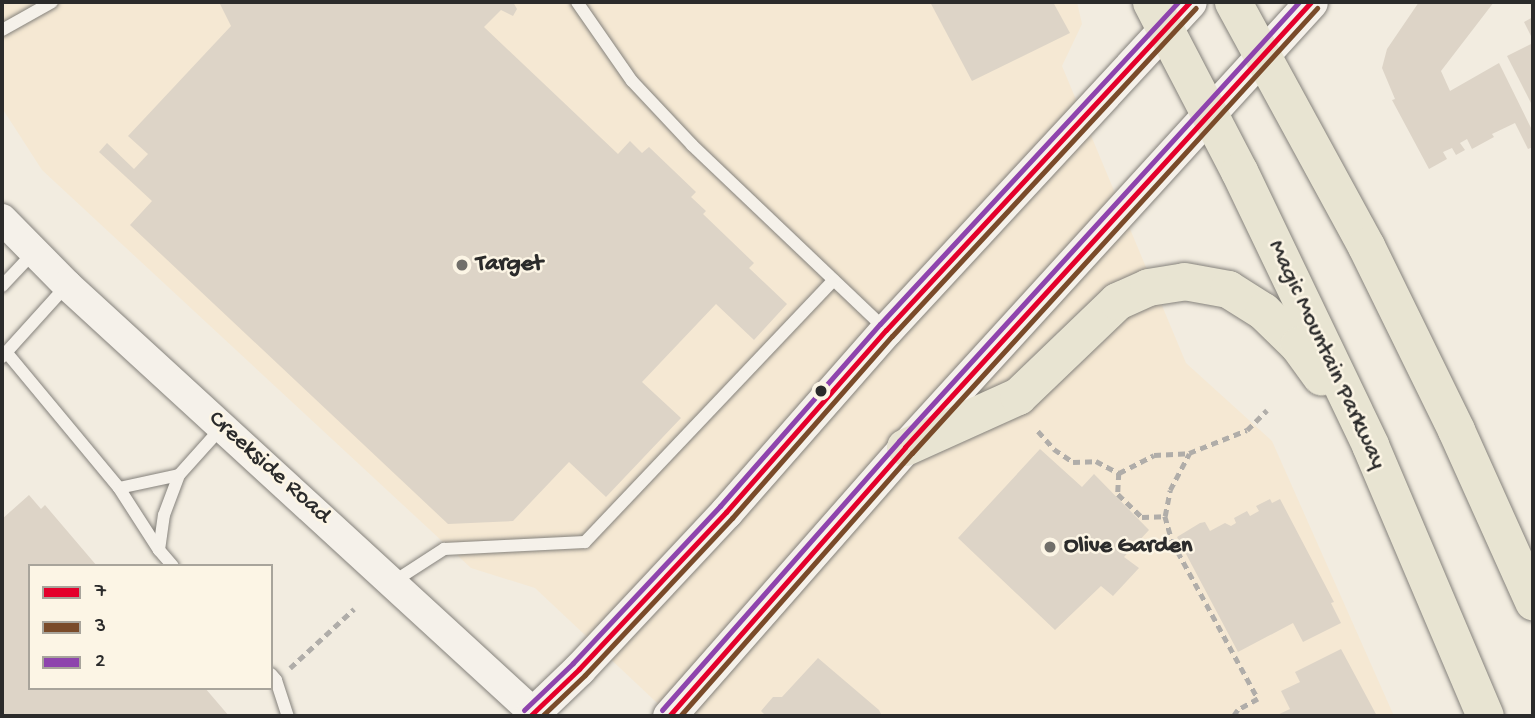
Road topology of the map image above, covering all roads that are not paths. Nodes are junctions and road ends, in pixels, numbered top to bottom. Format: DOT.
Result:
graph roads {
  1 [pos="51,2"];
  2 [pos="577,2"];
  3 [pos="1190,2"];
  4 [pos="1233,2"];
  5 [pos="1311,2"];
  6 [pos="1158,16"];
  7 [pos="2,30"];
  8 [pos="1263,56"];
  9 [pos="1209,116"];
  10 [pos="2,219"];
  11 [pos="33,253"];
  12 [pos="834,280"];
  13 [pos="67,285"];
  14 [pos="2,286"];
  15 [pos="886,330"];
  16 [pos="4,355"];
  17 [pos="223,426"];
  18 [pos="1370,445"];
  19 [pos="905,447"];
  20 [pos="178,475"];
  21 [pos="119,488"];
  22 [pos="159,550"];
  23 [pos="171,564"];
  24 [pos="393,582"];
  25 [pos="1533,601"];
  26 [pos="273,676"];
  27 [pos="534,715"];
  28 [pos="288,716"];
  29 [pos="669,716"];
  30 [pos="1485,716"];
  1 -- 7 [label="lane"];
  2 -- 12 [label="lane"];
  3 -- 6 [label="main road"];
  4 -- 8 [label="main road"];
  5 -- 8 [label="main road"];
  6 -- 9 [label="main road, Magic Mountain Parkway"];
  6 -- 15 [label="main road"];
  8 -- 9 [label="main road"];
  8 -- 25 [label="main road"];
  9 -- 18 [label="main road, Magic Mountain Parkway"];
  9 -- 19 [label="main road"];
  10 -- 11 [label="street, Creekside Road"];
  11 -- 13 [label="street, Creekside Road"];
  11 -- 14 [label="lane"];
  12 -- 15 [label="lane"];
  12 -- 24 [label="lane"];
  13 -- 16 [label="lane"];
  13 -- 17 [label="street, Creekside Road"];
  15 -- 27 [label="main road"];
  16 -- 21 [label="lane"];
  17 -- 20 [label="lane"];
  17 -- 24 [label="street, Creekside Road"];
  18 -- 19 [label="main road"];
  18 -- 30 [label="main road, Magic Mountain Parkway"];
  19 -- 29 [label="main road"];
  20 -- 21 [label="lane"];
  20 -- 22 [label="lane"];
  21 -- 22 [label="lane"];
  22 -- 23 [label="lane"];
  24 -- 27 [label="street, Creekside Road"];
  26 -- 28 [label="lane"];
}
